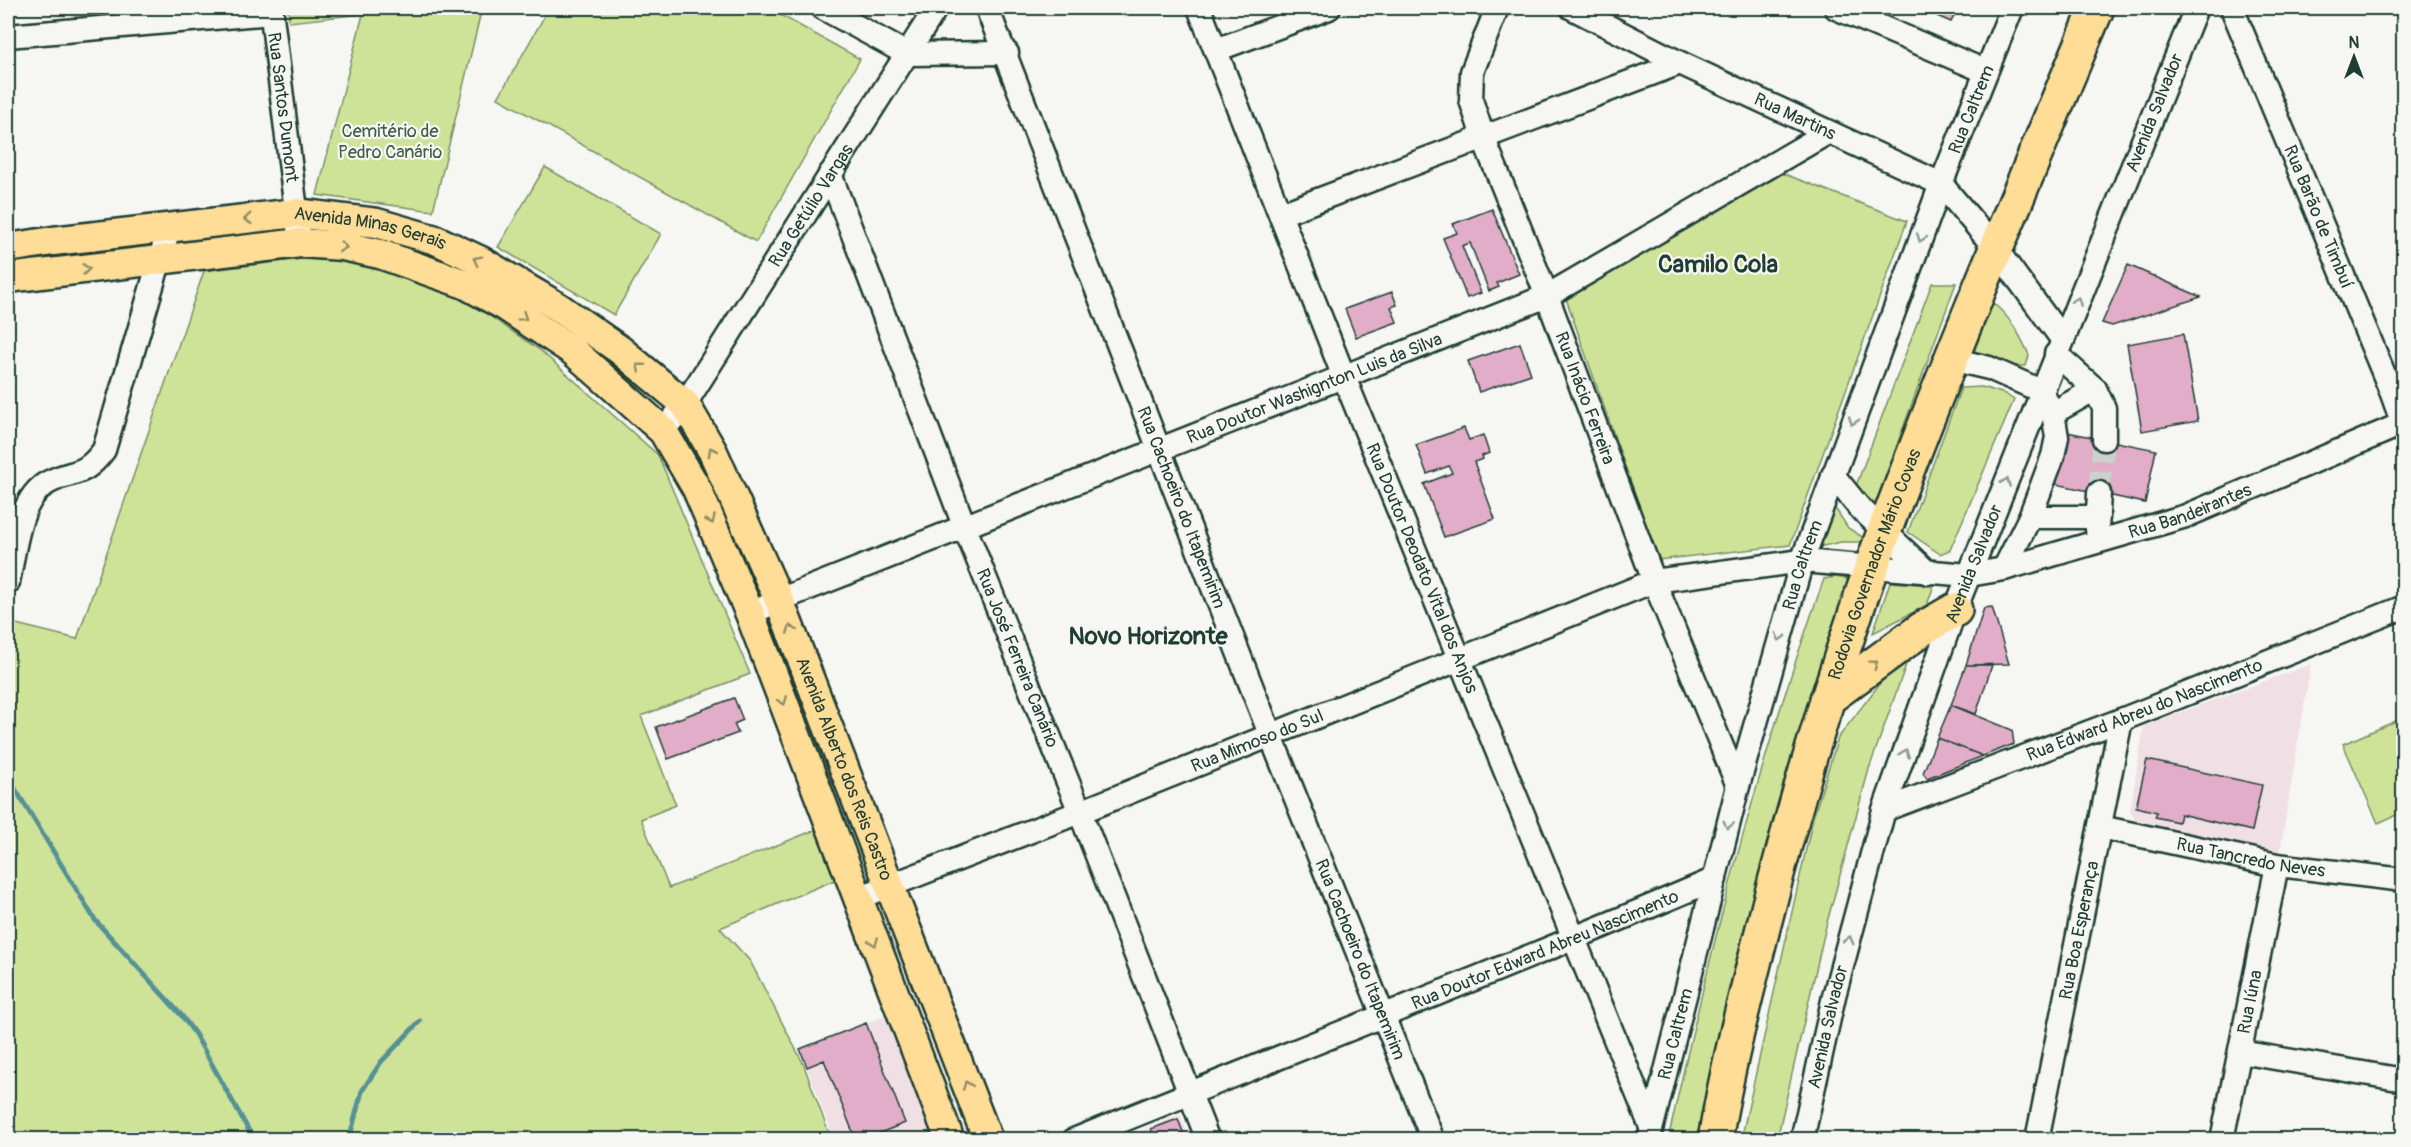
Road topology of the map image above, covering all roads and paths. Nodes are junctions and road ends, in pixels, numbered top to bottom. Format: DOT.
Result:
graph roads {
  1 [pos="823,8"];
  2 [pos="936,8"];
  3 [pos="987,8"];
  4 [pos="1199,8"];
  5 [pos="1329,8"];
  6 [pos="1497,8"];
  7 [pos="1572,8"];
  8 [pos="1836,8"];
  9 [pos="2012,8"];
  10 [pos="2097,8"];
  11 [pos="2196,8"];
  12 [pos="2232,8"];
  13 [pos="272,10"];
  14 [pos="8,36"];
  15 [pos="1216,50"];
  16 [pos="1007,53"];
  17 [pos="907,54"];
  18 [pos="1680,63"];
  19 [pos="1985,71"];
  20 [pos="1827,133"];
  21 [pos="1483,137"];
  22 [pos="830,174"];
  23 [pos="1941,184"];
  24 [pos="296,213"];
  25 [pos="1281,214"];
  26 [pos="168,228"];
  27 [pos="53,241"];
  28 [pos="300,243"];
  29 [pos="8,248"];
  30 [pos="1996,249"];
  31 [pos="159,261"];
  32 [pos="55,272"];
  33 [pos="8,278"];
  34 [pos="1547,296"];
  35 [pos="2059,346"];
  36 [pos="1951,358"];
  37 [pos="1344,377"];
  38 [pos="2397,388"];
  39 [pos="2094,389"];
  40 [pos="2041,391"];
  41 [pos="685,404"];
  42 [pos="2053,413"];
  43 [pos="2403,425"];
  44 [pos="663,431"];
  45 [pos="2104,439"];
  46 [pos="1160,450"];
  47 [pos="1833,475"];
  48 [pos="2099,493"];
  49 [pos="2030,517"];
  50 [pos="2098,517"];
  51 [pos="965,528"];
  52 [pos="1885,531"];
  53 [pos="2096,541"];
  54 [pos="1802,561"];
  55 [pos="1872,566"];
  56 [pos="2004,569"];
  57 [pos="1928,573"];
  58 [pos="1969,575"];
  59 [pos="1654,581"];
  60 [pos="8,582"];
  61 [pos="779,600"];
  62 [pos="2403,607"];
  63 [pos="1955,610"];
  64 [pos="750,614"];
  65 [pos="1460,658"];
  66 [pos="1827,699"];
  67 [pos="2121,720"];
  68 [pos="1270,734"];
  69 [pos="1738,786"];
  70 [pos="1884,810"];
  71 [pos="1080,812"];
  72 [pos="2100,827"];
  73 [pos="2277,865"];
  74 [pos="1715,879"];
  75 [pos="2403,880"];
  76 [pos="889,886"];
  77 [pos="858,898"];
  78 [pos="1573,940"];
  79 [pos="1384,1017"];
  80 [pos="2240,1052"];
  81 [pos="2403,1080"];
  82 [pos="1189,1093"];
  83 [pos="1650,1133"];
  84 [pos="950,1140"];
  85 [pos="988,1140"];
  86 [pos="1074,1140"];
  87 [pos="1208,1140"];
  88 [pos="1433,1140"];
  89 [pos="1715,1140"];
  90 [pos="1802,1140"];
  91 [pos="2037,1140"];
  92 [pos="2222,1140"];
  1 -- 17 [label="street"];
  2 -- 17 [label="street, Rua Getúlio Vargas"];
  3 -- 16 [label="street, Rua Cachoeiro do Itapemirim"];
  4 -- 15 [label="street, Rua Doutor Deodato Vital dos Anjos"];
  5 -- 15 [label="street"];
  6 -- 21 [label="street, Rua Inácio Ferreira"];
  7 -- 18 [label="street, Rua Martins"];
  8 -- 19 [label="street"];
  9 -- 19 [label="street, Rua Caltrem"];
  10 -- 30 [label="highway, Rodovia Governador Mário Covas"];
  35 -- 11 [label="street, Avenida Salvador, one-way"];
  12 -- 38 [label="street, Rua Barão de Timbuí"];
  13 -- 14 [label="street"];
  13 -- 24 [label="street, Rua Santos Dumont"];
  15 -- 25 [label="street, Rua Doutor Deodato Vital dos Anjos"];
  16 -- 17 [label="street"];
  16 -- 46 [label="street, Rua Cachoeiro do Itapemirim"];
  17 -- 22 [label="street, Rua Getúlio Vargas"];
  18 -- 20 [label="street, Rua Martins"];
  18 -- 21 [label="street"];
  19 -- 23 [label="street, Rua Caltrem"];
  20 -- 23 [label="street, Rua Martins"];
  20 -- 34 [label="street, Rua Doutor Washignton Luis da Silva"];
  21 -- 25 [label="street"];
  21 -- 34 [label="street, Rua Inácio Ferreira"];
  22 -- 41 [label="street, Rua Getúlio Vargas"];
  22 -- 51 [label="street, Rua José Ferreira Canário"];
  23 -- 30 [label="street, Rua Martins"];
  23 -- 47 [label="street, Rua Caltrem, one-way"];
  24 -- 26 [label="main road, Avenida Minas Gerais, one-way"];
  24 -- 28 [label="street, Rua Santos Dumont"];
  41 -- 24 [label="main road, Avenida Minas Gerais, one-way"];
  25 -- 37 [label="street, Rua Doutor Deodato Vital dos Anjos"];
  26 -- 27 [label="main road, Avenida Minas Gerais"];
  26 -- 31 [label="street"];
  27 -- 29 [label="main road, Avenida Minas Gerais"];
  27 -- 32 [label="main road"];
  28 -- 31 [label="main road, Avenida Minas Gerais"];
  28 -- 44 [label="main road, Avenida Minas Gerais, one-way"];
  30 -- 35 [label="street, Rua Martins"];
  30 -- 36 [label="highway, Rodovia Governador Mário Covas"];
  32 -- 31 [label="main road, Avenida Minas Gerais, one-way"];
  31 -- 60 [label="street"];
  32 -- 33 [label="main road, Avenida Minas Gerais"];
  34 -- 37 [label="street, Rua Doutor Washignton Luis da Silva"];
  34 -- 59 [label="street, Rua Inácio Ferreira"];
  35 -- 39 [label="street, Rua Martins"];
  35 -- 40 [label="street, Avenida Salvador"];
  36 -- 40 [label="street"];
  36 -- 52 [label="highway, Rodovia Governador Mário Covas"];
  37 -- 46 [label="street, Rua Doutor Washignton Luis da Silva"];
  37 -- 65 [label="street, Rua Doutor Deodato Vital dos Anjos"];
  38 -- 43 [label="street, Rua Barão de Timbuí"];
  39 -- 42 [label="street"];
  39 -- 45 [label="street"];
  40 -- 42 [label="street"];
  58 -- 40 [label="street, Avenida Salvador, one-way"];
  41 -- 44 [label="street, Rua Getúlio Vargas"];
  61 -- 41 [label="main road, Avenida Alberto dos Reis Castro, one-way"];
  42 -- 49 [label="street"];
  43 -- 53 [label="street, Rua Bandeirantes"];
  44 -- 64 [label="main road, Avenida Alberto dos Reis Castro, one-way"];
  46 -- 51 [label="street, Rua Doutor Washignton Luis da Silva"];
  46 -- 68 [label="street, Rua Cachoeiro do Itapemirim"];
  47 -- 52 [label="street"];
  47 -- 54 [label="street, Rua Caltrem"];
  48 -- 50 [label="street"];
  49 -- 50 [label="street"];
  49 -- 56 [label="street"];
  50 -- 53 [label="street"];
  51 -- 61 [label="street, Rua Doutor Washignton Luis da Silva"];
  51 -- 71 [label="street, Rua José Ferreira Canário"];
  52 -- 55 [label="highway, Rodovia Governador Mário Covas"];
  52 -- 57 [label="street"];
  53 -- 56 [label="street, Rua Bandeirantes"];
  54 -- 55 [label="street, Rua Bandeirantes"];
  54 -- 59 [label="street, Rua Mimoso do Sul"];
  54 -- 69 [label="street, Rua Caltrem, one-way"];
  55 -- 57 [label="street, Rua Bandeirantes"];
  55 -- 66 [label="highway, Rodovia Governador Mário Covas"];
  56 -- 58 [label="street, Rua Bandeirantes"];
  57 -- 58 [label="street, Rua Bandeirantes"];
  58 -- 63 [label="street, Avenida Salvador"];
  59 -- 65 [label="street, Rua Mimoso do Sul"];
  59 -- 69 [label="street, Rua Inácio Ferreira"];
  61 -- 64 [label="street, Rua Doutor Washignton Luis da Silva"];
  76 -- 61 [label="main road, Avenida Alberto dos Reis Castro, one-way"];
  62 -- 67 [label="street, Rua Edward Abreu do Nascimento"];
  66 -- 63 [label="highway, one-way"];
  70 -- 63 [label="street, Avenida Salvador, one-way"];
  64 -- 77 [label="main road, Avenida Alberto dos Reis Castro, one-way"];
  65 -- 68 [label="street, Rua Mimoso do Sul"];
  65 -- 78 [label="street, Rua Doutor Deodato Vital dos Anjos"];
  66 -- 89 [label="highway, Rodovia Governador Mário Covas"];
  67 -- 70 [label="street, Rua Edward Abreu do Nascimento"];
  67 -- 72 [label="street, Rua Boa Esperança"];
  68 -- 71 [label="street, Rua Mimoso do Sul"];
  68 -- 79 [label="street, Rua Cachoeiro do Itapemirim"];
  69 -- 74 [label="street, Rua Caltrem, one-way"];
  90 -- 70 [label="street, Avenida Salvador, one-way"];
  71 -- 76 [label="street, Rua Mimoso do Sul"];
  71 -- 82 [label="street, Rua José Ferreira Canário"];
  72 -- 73 [label="street, Rua Tancredo Neves"];
  72 -- 91 [label="street, Rua Boa Esperança"];
  73 -- 75 [label="street, Rua Tancredo Neves"];
  73 -- 80 [label="street, Rua Iúna"];
  74 -- 78 [label="street, Rua Doutor Edward Abreu Nascimento"];
  74 -- 83 [label="street, Rua Caltrem"];
  76 -- 77 [label="street, Rua Mimoso do Sul"];
  85 -- 76 [label="main road, Avenida Alberto dos Reis Castro, one-way"];
  77 -- 84 [label="main road, Avenida Alberto dos Reis Castro, one-way"];
  78 -- 79 [label="street, Rua Doutor Edward Abreu Nascimento"];
  78 -- 83 [label="street, Rua Doutor Deodato Vital dos Anjos"];
  79 -- 82 [label="street, Rua Doutor Edward Abreu Nascimento"];
  79 -- 88 [label="street, Rua Cachoeiro do Itapemirim"];
  80 -- 81 [label="street"];
  80 -- 92 [label="street, Rua Iúna"];
  82 -- 86 [label="street, Rua Doutor Edward Abreu Nascimento"];
  82 -- 87 [label="street, Rua José Ferreira Canário"];
}
